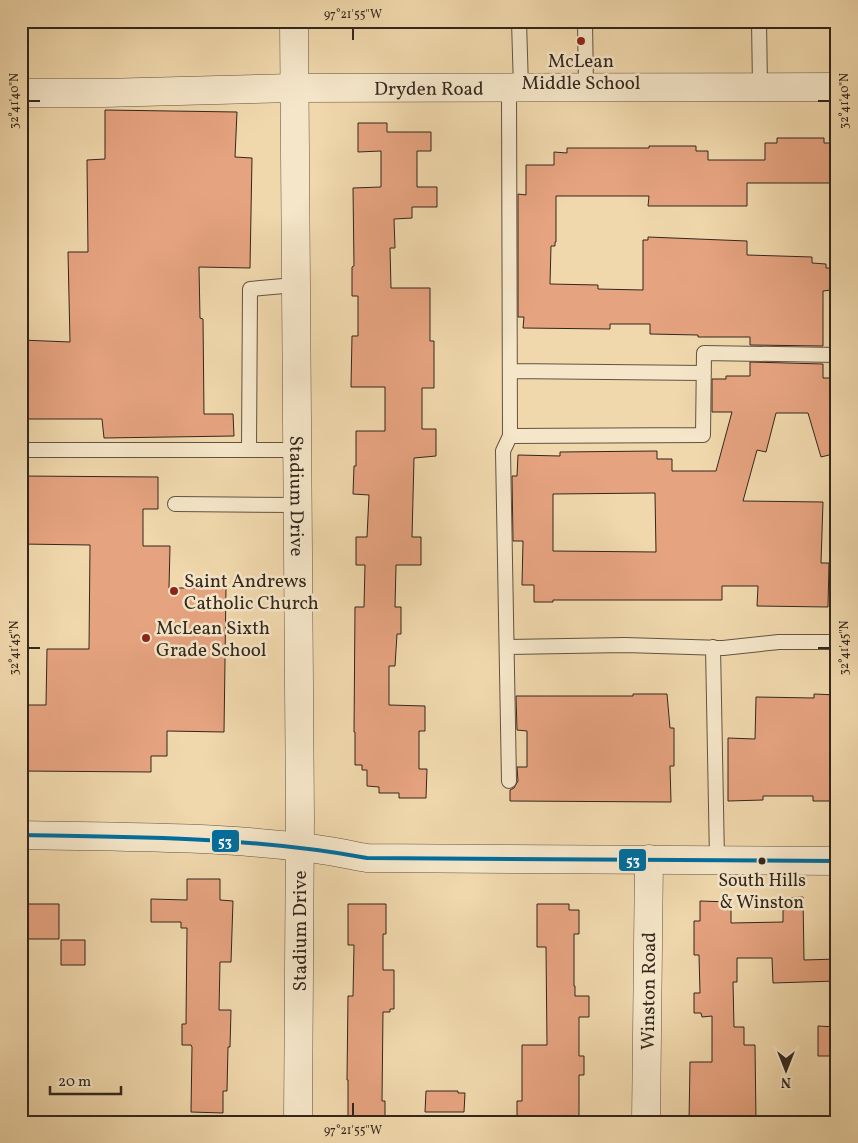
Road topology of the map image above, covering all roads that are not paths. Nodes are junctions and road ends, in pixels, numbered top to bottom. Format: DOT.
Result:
graph roads {
  1 [pos="294,21"];
  2 [pos="519,21"];
  3 [pos="585,21"];
  4 [pos="759,21"];
  5 [pos="837,87"];
  6 [pos="293,88"];
  7 [pos="515,88"];
  8 [pos="586,88"];
  9 [pos="760,88"];
  10 [pos="21,93"];
  11 [pos="295,285"];
  12 [pos="837,355"];
  13 [pos="510,371"];
  14 [pos="704,373"];
  15 [pos="510,436"];
  16 [pos="21,450"];
  17 [pos="249,450"];
  18 [pos="296,450"];
  19 [pos="175,504"];
  20 [pos="297,505"];
  21 [pos="837,642"];
  22 [pos="507,647"];
  23 [pos="713,648"];
  24 [pos="509,781"];
  25 [pos="21,836"];
  26 [pos="300,847"];
  27 [pos="649,859"];
  28 [pos="717,860"];
  29 [pos="837,861"];
  30 [pos="298,1122"];
  31 [pos="646,1122"];
  1 -- 6 [label="street, Stadium Drive"];
  2 -- 7 [label="lane"];
  3 -- 8 [label="lane"];
  4 -- 9 [label="lane"];
  5 -- 9 [label="street, Dryden Road"];
  6 -- 7 [label="street, Dryden Road"];
  6 -- 10 [label="street, Dryden Road"];
  6 -- 11 [label="street, Stadium Drive"];
  7 -- 8 [label="street, Dryden Road"];
  7 -- 13 [label="lane"];
  8 -- 9 [label="street, Dryden Road"];
  11 -- 17 [label="lane"];
  11 -- 18 [label="street, Stadium Drive"];
  12 -- 14 [label="lane"];
  13 -- 14 [label="lane"];
  13 -- 15 [label="lane"];
  14 -- 15 [label="lane"];
  15 -- 22 [label="lane"];
  16 -- 17 [label="lane"];
  17 -- 18 [label="lane"];
  18 -- 20 [label="street, Stadium Drive"];
  19 -- 20 [label="lane"];
  20 -- 26 [label="street, Stadium Drive"];
  21 -- 23 [label="lane"];
  22 -- 23 [label="lane"];
  22 -- 24 [label="lane"];
  23 -- 28 [label="lane"];
  25 -- 26 [label="street"];
  26 -- 27 [label="street"];
  26 -- 30 [label="street, Stadium Drive"];
  27 -- 28 [label="street"];
  27 -- 31 [label="street, Winston Road"];
  28 -- 29 [label="street"];
}
